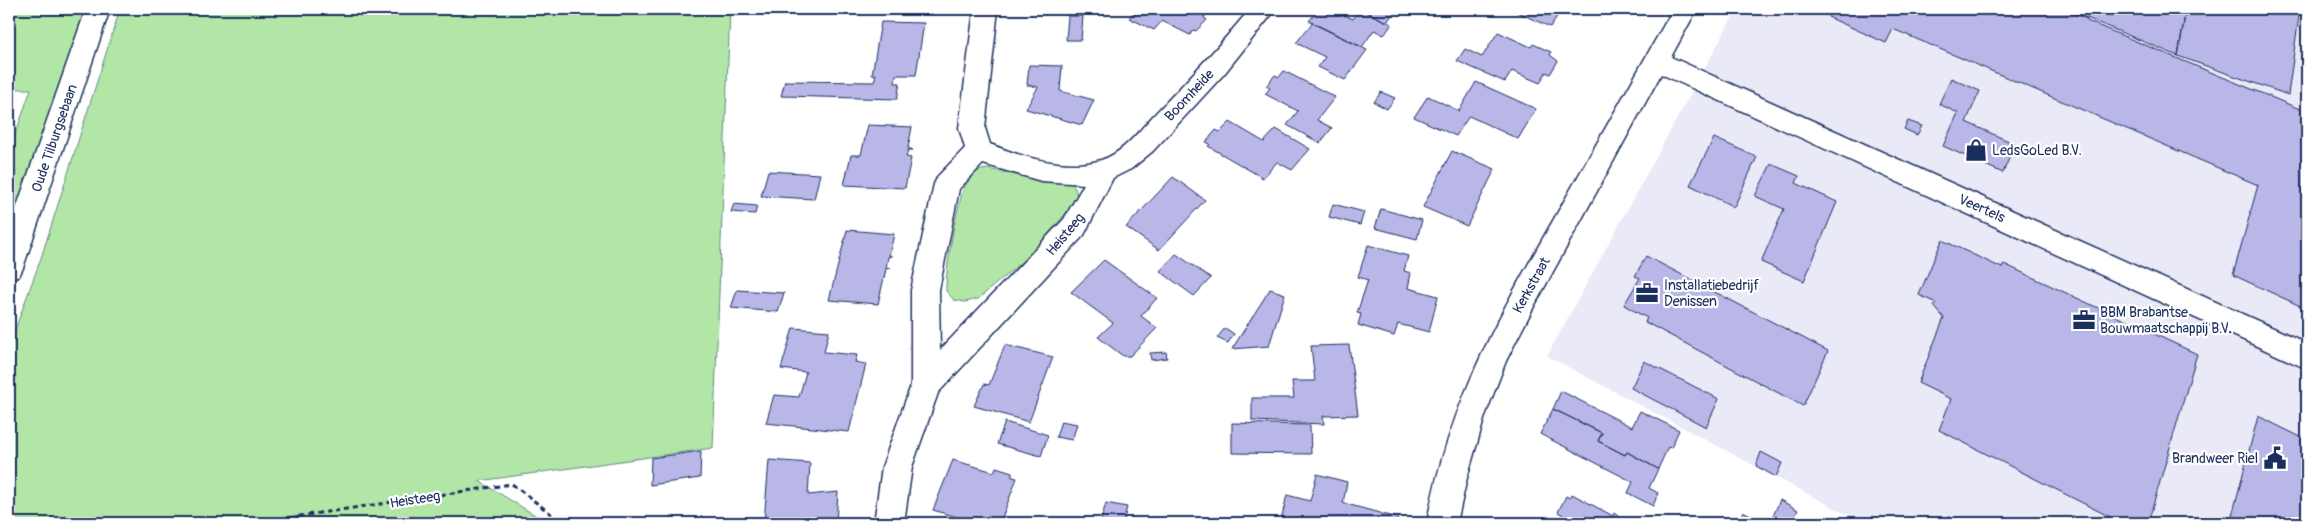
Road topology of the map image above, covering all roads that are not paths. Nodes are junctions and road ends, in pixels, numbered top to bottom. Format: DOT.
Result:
graph roads {
  1 [pos="98,9"];
  2 [pos="986,9"];
  3 [pos="1264,9"];
  4 [pos="1685,9"];
  5 [pos="1656,61"];
  6 [pos="979,151"];
  7 [pos="1104,170"];
  8 [pos="9,268"];
  9 [pos="2307,356"];
  10 [pos="926,385"];
  11 [pos="889,523"];
  12 [pos="1442,523"];
  1 -- 8 [label="street, Oude Tilburgsebaan"];
  2 -- 6 [label="street"];
  3 -- 7 [label="street, Boomheide"];
  4 -- 5 [label="street, Kerkstraat"];
  5 -- 9 [label="street, Veertels"];
  5 -- 12 [label="street, Kerkstraat"];
  6 -- 7 [label="street"];
  6 -- 10 [label="street, Heisteeg"];
  7 -- 10 [label="street, Heisteeg"];
  10 -- 11 [label="street, Heisteeg"];
}
